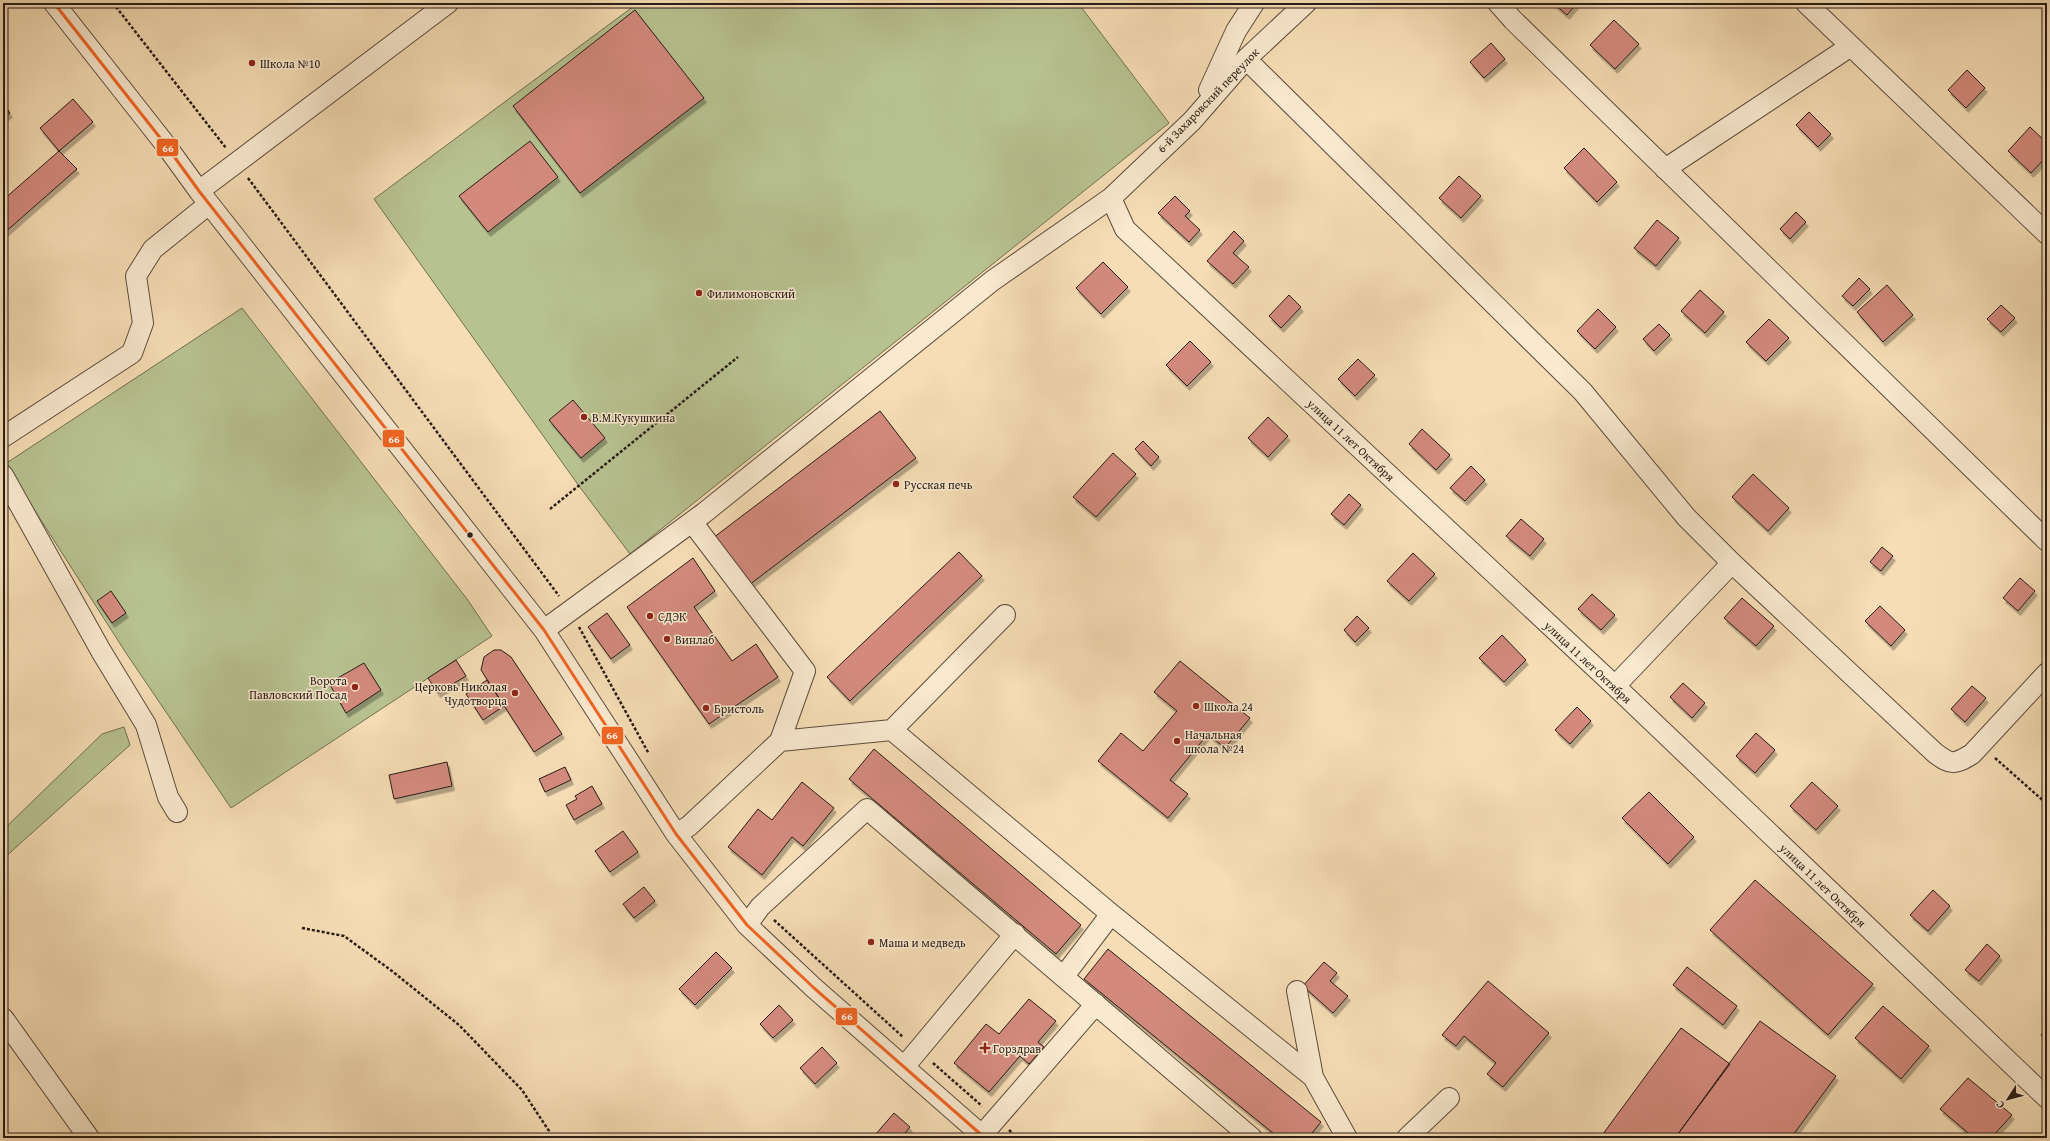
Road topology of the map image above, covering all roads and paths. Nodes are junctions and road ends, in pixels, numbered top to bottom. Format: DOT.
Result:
graph roads {
  1 [pos="54,3"];
  2 [pos="113,3"];
  3 [pos="448,3"];
  4 [pos="1254,3"];
  5 [pos="1306,3"];
  6 [pos="1498,3"];
  7 [pos="1806,3"];
  8 [pos="1851,46"];
  9 [pos="1246,59"];
  10 [pos="1192,121"];
  11 [pos="237,162"];
  12 [pos="1665,169"];
  13 [pos="204,197"];
  14 [pos="1111,198"];
  15 [pos="2047,234"];
  16 [pos="738,357"];
  17 [pos="3,437"];
  18 [pos="3,475"];
  19 [pos="550,509"];
  20 [pos="692,522"];
  21 [pos="2047,541"];
  22 [pos="1732,562"];
  23 [pos="571,612"];
  24 [pos="1005,615"];
  25 [pos="544,630"];
  26 [pos="2047,673"];
  27 [pos="1615,686"];
  28 [pos="892,730"];
  29 [pos="780,741"];
  30 [pos="651,757"];
  31 [pos="1994,757"];
  32 [pos="2047,804"];
  33 [pos="178,812"];
  34 [pos="676,834"];
  35 [pos="760,907"];
  36 [pos="1111,914"];
  37 [pos="747,925"];
  38 [pos="302,928"];
  39 [pos="1015,934"];
  40 [pos="1064,976"];
  41 [pos="1297,991"];
  42 [pos="1096,1004"];
  43 [pos="3,1018"];
  44 [pos="917,1050"];
  45 [pos="904,1067"];
  46 [pos="1313,1077"];
  47 [pos="1449,1098"];
  48 [pos="2047,1098"];
  49 [pos="996,1118"];
  50 [pos="984,1137"];
  51 [pos="89,1138"];
  52 [pos="549,1138"];
  53 [pos="1018,1138"];
  54 [pos="1252,1138"];
  55 [pos="1347,1138"];
  56 [pos="1407,1138"];
  1 -- 13 [label="street"];
  2 -- 11 [label="path"];
  3 -- 11 [label="street"];
  4 -- 10 [label="street"];
  5 -- 9 [label="street, 6-й Захаровский переулок"];
  6 -- 12 [label="street"];
  7 -- 8 [label="street"];
  8 -- 12 [label="street"];
  8 -- 15 [label="street"];
  9 -- 10 [label="street, 6-й Захаровский переулок"];
  9 -- 22 [label="street"];
  10 -- 14 [label="street, 6-й Захаровский переулок"];
  11 -- 13 [label="street"];
  11 -- 23 [label="path"];
  12 -- 21 [label="street"];
  13 -- 17 [label="street"];
  13 -- 25 [label="street"];
  14 -- 20 [label="street, 6-й Захаровский переулок"];
  14 -- 27 [label="street, улица 11 лет Октября"];
  16 -- 19 [label="path"];
  18 -- 33 [label="street"];
  20 -- 23 [label="street, 6-й Захаровский переулок"];
  20 -- 29 [label="street"];
  22 -- 26 [label="street"];
  22 -- 27 [label="street"];
  23 -- 25 [label="street, 6-й Захаровский переулок"];
  23 -- 30 [label="path"];
  24 -- 28 [label="street"];
  25 -- 34 [label="street"];
  27 -- 48 [label="street, улица 11 лет Октября"];
  28 -- 29 [label="street"];
  28 -- 36 [label="street"];
  29 -- 34 [label="street"];
  31 -- 32 [label="path"];
  34 -- 37 [label="street"];
  35 -- 37 [label="street"];
  35 -- 39 [label="street"];
  35 -- 44 [label="path"];
  36 -- 40 [label="street"];
  36 -- 46 [label="street"];
  37 -- 45 [label="street"];
  38 -- 52 [label="path"];
  39 -- 40 [label="street"];
  39 -- 44 [label="street"];
  40 -- 42 [label="street"];
  41 -- 46 [label="street"];
  42 -- 49 [label="street"];
  42 -- 54 [label="street"];
  43 -- 51 [label="street"];
  44 -- 45 [label="street"];
  44 -- 49 [label="path"];
  45 -- 50 [label="street"];
  46 -- 55 [label="street"];
  47 -- 56 [label="street"];
  49 -- 50 [label="street"];
  49 -- 53 [label="path"];
}
